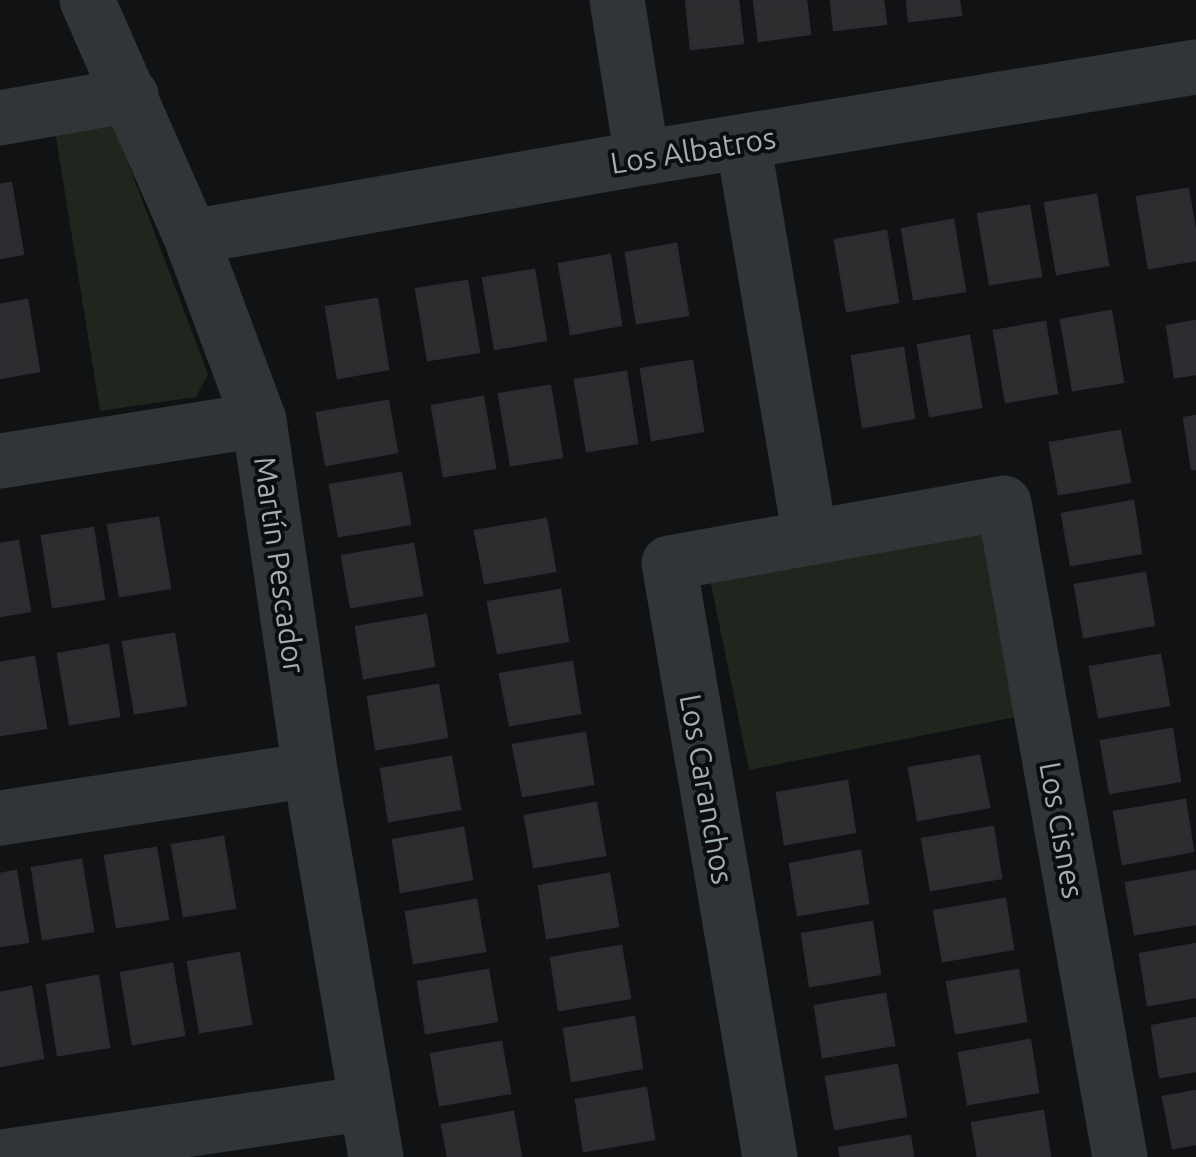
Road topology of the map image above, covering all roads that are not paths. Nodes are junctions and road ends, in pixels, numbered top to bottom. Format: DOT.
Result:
graph roads {
  1 [pos="87,0"];
  2 [pos="617,0"];
  3 [pos="1196,67"];
  4 [pos="131,95"];
  5 [pos="0,118"];
  6 [pos="743,142"];
  7 [pos="642,158"];
  8 [pos="192,237"];
  9 [pos="259,420"];
  10 [pos="0,460"];
  11 [pos="1004,503"];
  12 [pos="810,538"];
  13 [pos="310,770"];
  14 [pos="0,818"];
  15 [pos="366,1103"];
  16 [pos="2,1157"];
  17 [pos="376,1157"];
  18 [pos="770,1157"];
  19 [pos="1120,1157"];
  1 -- 4 [label="street, Martín Pescador"];
  2 -- 7 [label="street"];
  3 -- 6 [label="street, Los Albatros"];
  4 -- 5 [label="street"];
  4 -- 8 [label="street, Martín Pescador"];
  6 -- 7 [label="street, Los Albatros"];
  6 -- 12 [label="street"];
  7 -- 8 [label="street, Los Albatros"];
  8 -- 9 [label="street, Martín Pescador"];
  9 -- 10 [label="street"];
  9 -- 13 [label="street, Martín Pescador"];
  11 -- 12 [label="street, Los Caranchos"];
  11 -- 19 [label="street, Los Cisnes"];
  12 -- 18 [label="street, Los Caranchos"];
  13 -- 14 [label="street"];
  13 -- 15 [label="street, Martín Pescador"];
  15 -- 16 [label="street"];
  15 -- 17 [label="street, Martín Pescador"];
}
